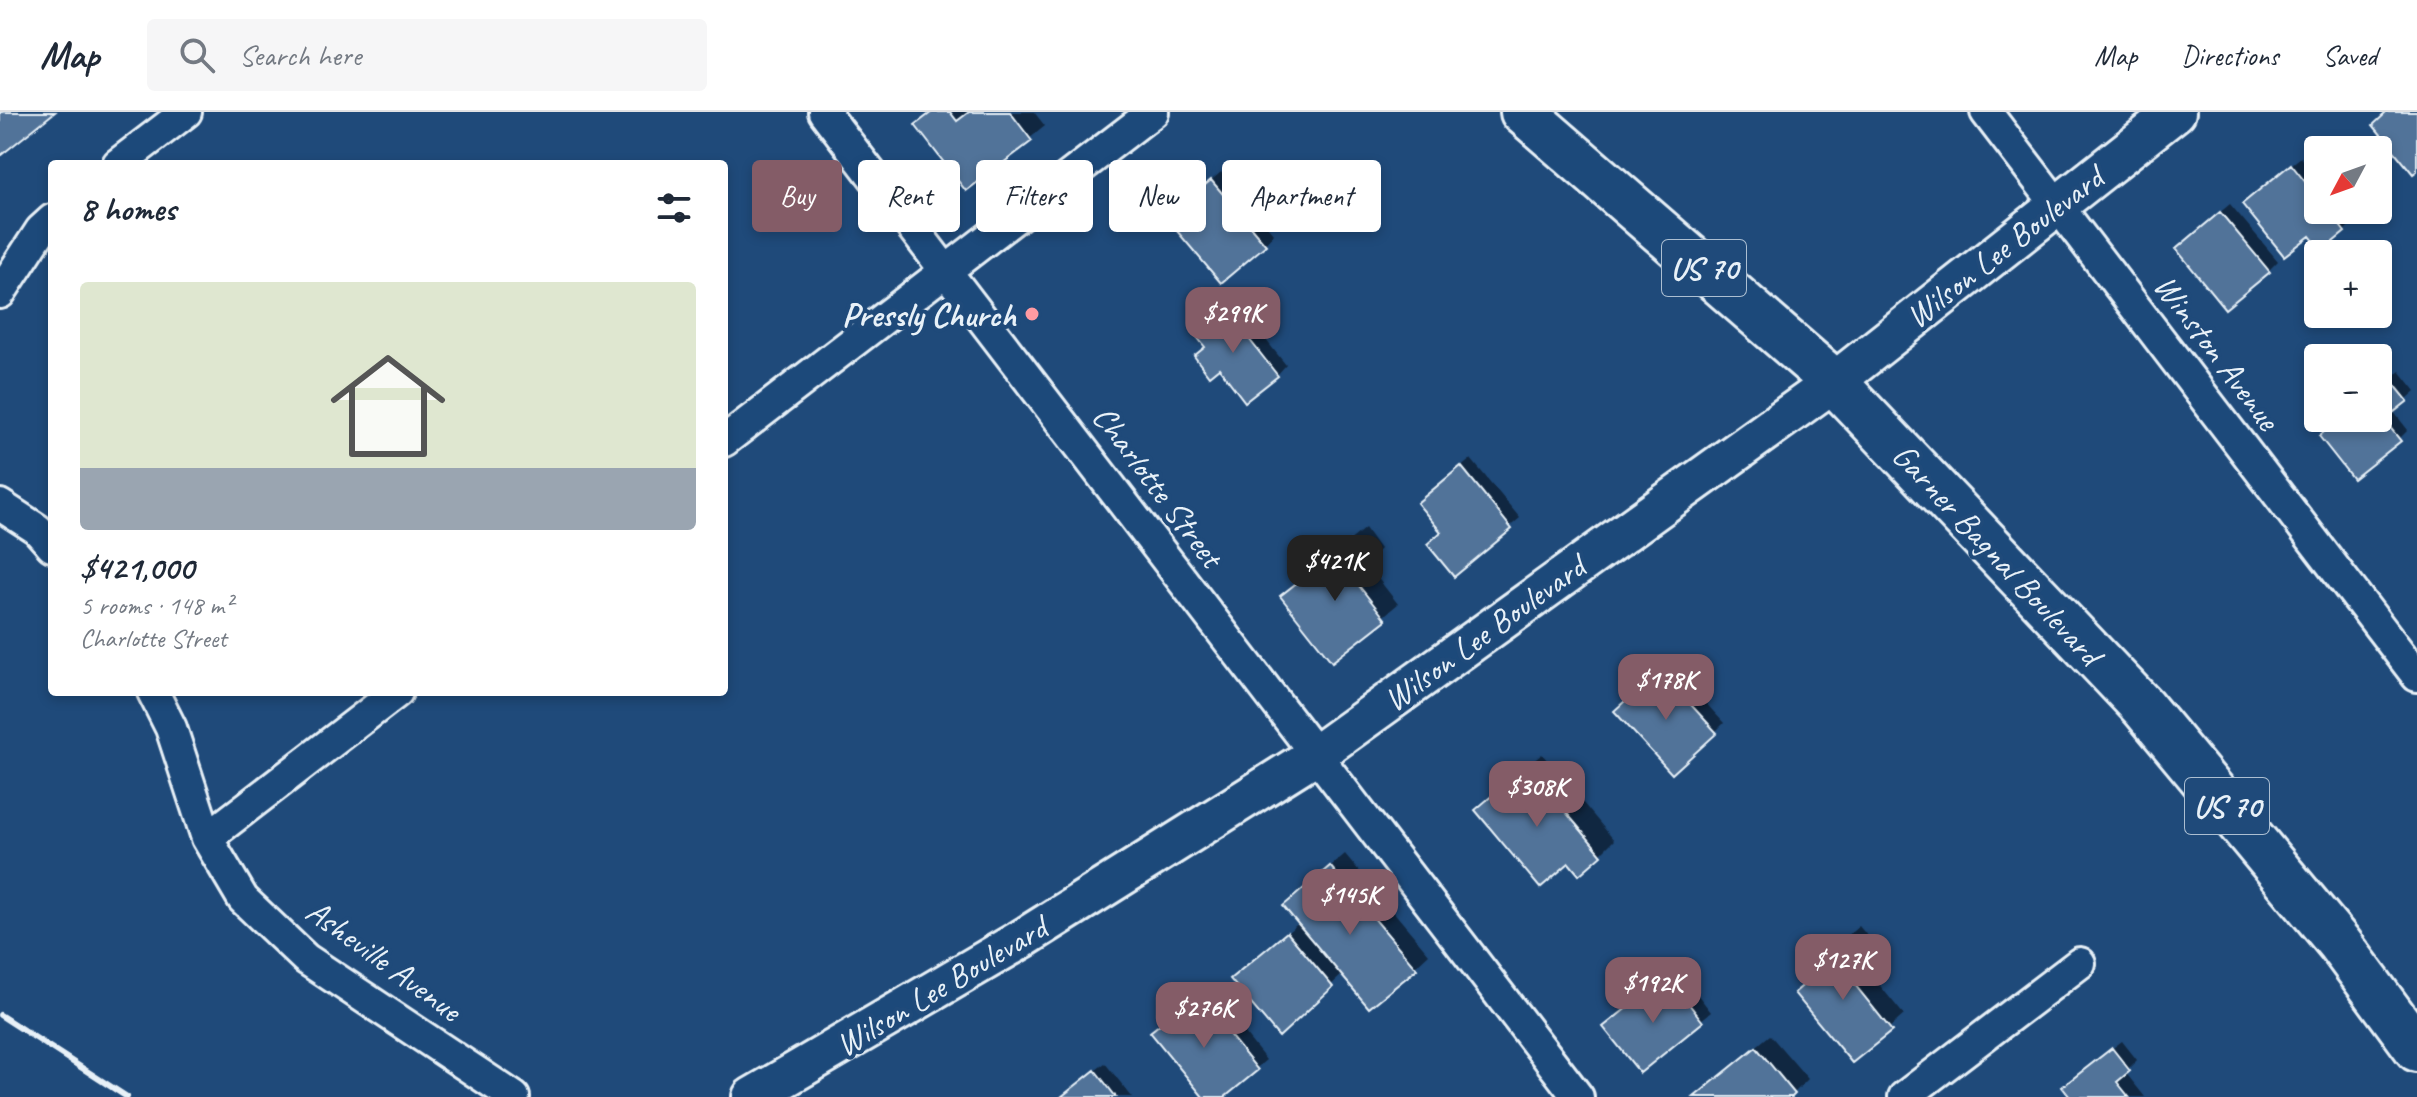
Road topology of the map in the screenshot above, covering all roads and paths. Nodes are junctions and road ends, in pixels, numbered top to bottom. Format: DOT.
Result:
graph roads {
  1 [pos="186,112"];
  2 [pos="824,112"];
  3 [pos="1153,112"];
  4 [pos="1523,112"];
  5 [pos="1986,112"];
  6 [pos="2176,112"];
  7 [pos="123,160"];
  8 [pos="2056,204"];
  9 [pos="48,224"];
  10 [pos="946,271"];
  11 [pos="0,293"];
  12 [pos="1834,382"];
  13 [pos="728,438"];
  14 [pos="0,505"];
  15 [pos="48,541"];
  16 [pos="2417,676"];
  17 [pos="155,696"];
  18 [pos="392,696"];
  19 [pos="1315,755"];
  20 [pos="207,838"];
  21 [pos="2080,963"];
  22 [pos="2417,1049"];
  23 [pos="514,1097"];
  24 [pos="752,1097"];
  25 [pos="1578,1097"];
  26 [pos="1904,1097"];
  1 -- 7 [label="street"];
  2 -- 10 [label="street, Charlotte Street"];
  3 -- 10 [label="street"];
  4 -- 12 [label="highway, Garner Bagnal Boulevard / US 70"];
  5 -- 8 [label="street, Winston Avenue"];
  6 -- 8 [label="street, Wilson Lee Boulevard"];
  8 -- 12 [label="street, Wilson Lee Boulevard"];
  8 -- 16 [label="street, Winston Avenue"];
  9 -- 11 [label="street"];
  10 -- 13 [label="street"];
  10 -- 19 [label="street, Charlotte Street"];
  12 -- 19 [label="street, Wilson Lee Boulevard"];
  12 -- 22 [label="highway, Garner Bagnal Boulevard / US 70"];
  14 -- 15 [label="street"];
  17 -- 20 [label="street, Asheville Avenue"];
  18 -- 20 [label="street"];
  19 -- 24 [label="street, Wilson Lee Boulevard"];
  19 -- 25 [label="street, Charlotte Street"];
  20 -- 23 [label="street, Asheville Avenue"];
  21 -- 26 [label="street"];
}
